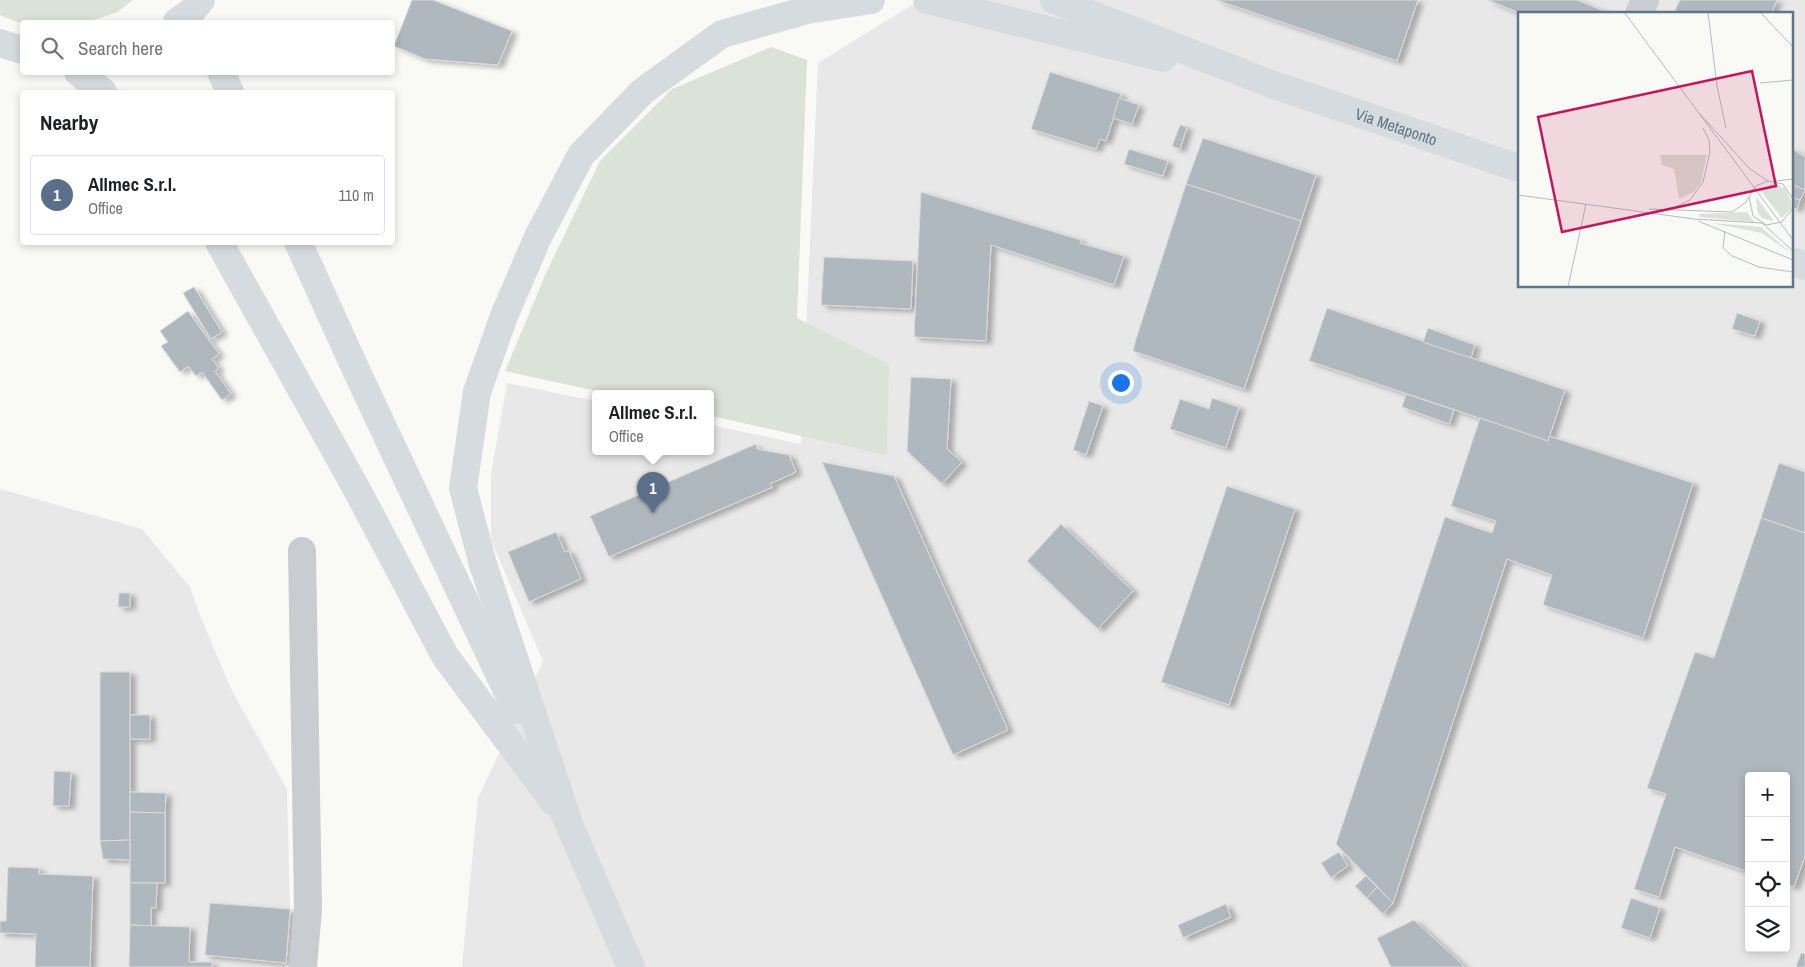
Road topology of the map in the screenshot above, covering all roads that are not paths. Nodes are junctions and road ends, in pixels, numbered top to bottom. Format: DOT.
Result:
graph roads {
  1 [pos="187,0"];
  2 [pos="202,0"];
  3 [pos="871,0"];
  4 [pos="927,0"];
  5 [pos="1054,0"];
  6 [pos="1645,0"];
  7 [pos="1640,12"];
  8 [pos="179,20"];
  9 [pos="197,20"];
  10 [pos="0,43"];
  11 [pos="20,49"];
  12 [pos="82,75"];
  13 [pos="222,75"];
  14 [pos="1274,85"];
  15 [pos="100,90"];
  16 [pos="229,90"];
  17 [pos="1518,168"];
  18 [pos="221,245"];
  19 [pos="299,245"];
  20 [pos="1792,261"];
  21 [pos="1805,266"];
  22 [pos="302,551"];
  23 [pos="568,821"];
  24 [pos="303,967"];
  25 [pos="631,967"];
  1 -- 9 [label="main road"];
  2 -- 8 [label="main road"];
  3 -- 23 [label="main road"];
  4 -- 14 [label="main road"];
  5 -- 14 [label="main road"];
  6 -- 7 [label="lane"];
  10 -- 11 [label="main road"];
  12 -- 15 [label="main road"];
  13 -- 16 [label="main road"];
  14 -- 17 [label="main road, Via Metaponto"];
  18 -- 23 [label="main road"];
  19 -- 23 [label="main road"];
  20 -- 21 [label="main road"];
  22 -- 24 [label="lane"];
  23 -- 25 [label="main road"];
}
